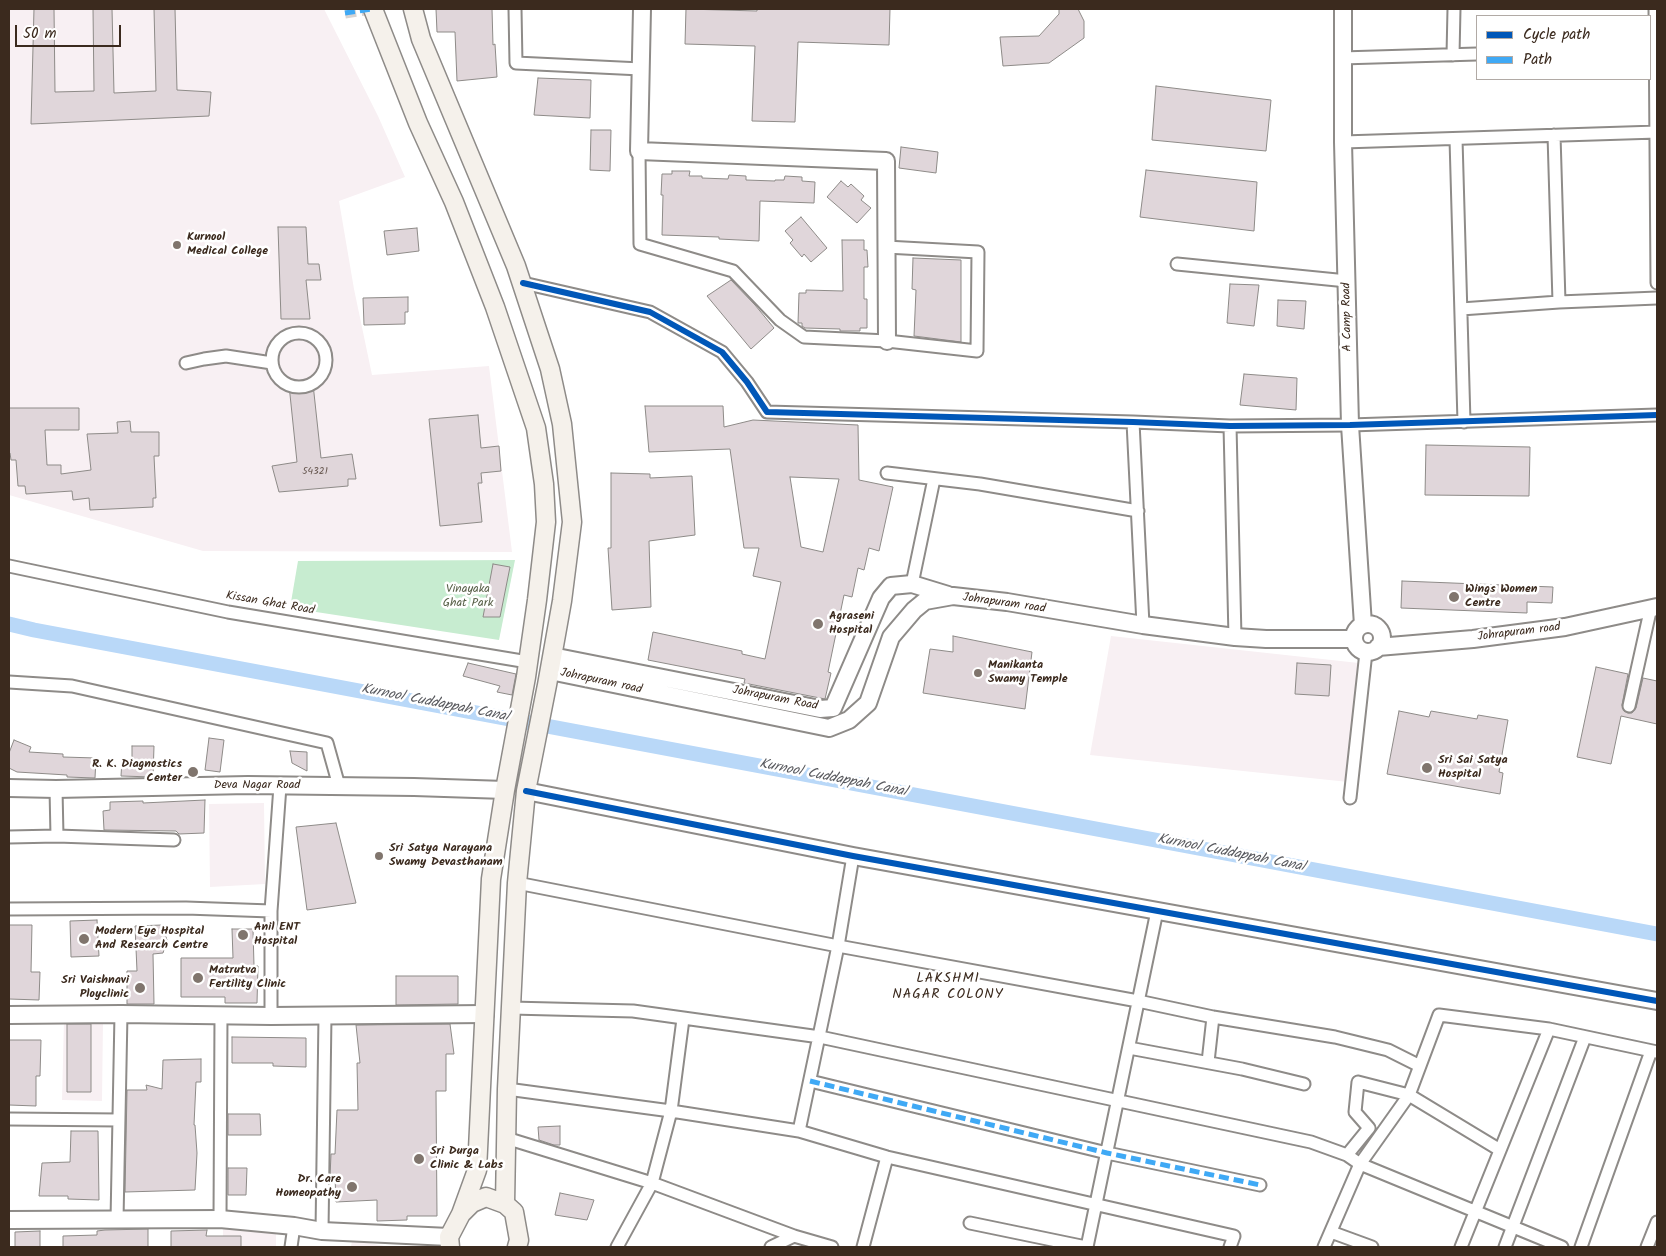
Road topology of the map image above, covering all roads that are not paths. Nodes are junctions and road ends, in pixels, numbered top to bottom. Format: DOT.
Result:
graph roads {
  1 [pos="373,9"];
  2 [pos="413,9"];
  3 [pos="516,9"];
  4 [pos="642,9"];
  5 [pos="1342,9"];
  6 [pos="1454,9"];
  7 [pos="1655,9"];
  8 [pos="1652,47"];
  9 [pos="1476,54"];
  10 [pos="1454,55"];
  11 [pos="1341,58"];
  12 [pos="641,69"];
  13 [pos="1656,132"];
  14 [pos="1554,136"];
  15 [pos="1456,139"];
  16 [pos="1343,142"];
  17 [pos="638,151"];
  18 [pos="886,247"];
  19 [pos="1177,264"];
  20 [pos="1347,280"];
  21 [pos="523,283"];
  22 [pos="1657,283"];
  23 [pos="1657,298"];
  24 [pos="1559,302"];
  25 [pos="1461,309"];
  26 [pos="887,341"];
  27 [pos="186,363"];
  28 [pos="272,363"];
  29 [pos="1657,415"];
  30 [pos="1133,422"];
  31 [pos="1464,422"];
  32 [pos="1350,425"];
  33 [pos="1230,426"];
  34 [pos="887,473"];
  35 [pos="934,479"];
  36 [pos="1138,511"];
  37 [pos="9,566"];
  38 [pos="912,584"];
  39 [pos="953,596"];
  40 [pos="1655,606"];
  41 [pos="1143,625"];
  42 [pos="1364,625"];
  43 [pos="1235,637"];
  44 [pos="1354,639"];
  45 [pos="1372,649"];
  46 [pos="527,669"];
  47 [pos="550,670"];
  48 [pos="9,682"];
  49 [pos="1629,706"];
  50 [pos="280,786"];
  51 [pos="339,786"];
  52 [pos="9,788"];
  53 [pos="56,789"];
  54 [pos="505,790"];
  55 [pos="526,791"];
  56 [pos="1350,798"];
  57 [pos="57,836"];
  58 [pos="9,837"];
  59 [pos="174,840"];
  60 [pos="853,856"];
  61 [pos="517,883"];
  62 [pos="9,909"];
  63 [pos="271,911"];
  64 [pos="1157,911"];
  65 [pos="838,946"];
  66 [pos="1138,1001"];
  67 [pos="1657,1001"];
  68 [pos="511,1008"];
  69 [pos="121,1014"];
  70 [pos="485,1014"];
  71 [pos="9,1015"];
  72 [pos="221,1016"];
  73 [pos="271,1016"];
  74 [pos="325,1016"];
  75 [pos="1213,1017"];
  76 [pos="683,1019"];
  77 [pos="1549,1029"];
  78 [pos="820,1037"];
  79 [pos="1584,1038"];
  80 [pos="1129,1048"];
  81 [pos="1654,1051"];
  82 [pos="1208,1062"];
  83 [pos="1420,1066"];
  84 [pos="810,1081"];
  85 [pos="1304,1084"];
  86 [pos="507,1089"];
  87 [pos="1409,1095"];
  88 [pos="1118,1101"];
  89 [pos="671,1111"];
  90 [pos="9,1119"];
  91 [pos="119,1120"];
  92 [pos="799,1131"];
  93 [pos="506,1138"];
  94 [pos="1500,1150"];
  95 [pos="1107,1153"];
  96 [pos="1347,1155"];
  97 [pos="887,1156"];
  98 [pos="1360,1164"];
  99 [pos="652,1183"];
  100 [pos="1260,1185"];
  101 [pos="505,1204"];
  102 [pos="1097,1205"];
  103 [pos="1476,1212"];
  104 [pos="461,1214"];
  105 [pos="220,1219"];
  106 [pos="9,1220"];
  107 [pos="117,1220"];
  108 [pos="1657,1222"];
  109 [pos="970,1223"];
  110 [pos="294,1226"];
  111 [pos="1513,1227"];
  112 [pos="322,1232"];
  113 [pos="1331,1232"];
  114 [pos="794,1236"];
  115 [pos="449,1242"];
  116 [pos="291,1247"];
  117 [pos="517,1247"];
  118 [pos="617,1247"];
  119 [pos="771,1247"];
  120 [pos="832,1247"];
  121 [pos="863,1247"];
  122 [pos="1086,1247"];
  123 [pos="1230,1247"];
  124 [pos="1324,1247"];
  125 [pos="1372,1247"];
  126 [pos="1461,1247"];
  127 [pos="1505,1247"];
  128 [pos="1562,1247"];
  129 [pos="1581,1247"];
  130 [pos="1647,1247"];
  1 -- 46 [label="main road"];
  2 -- 21 [label="main road"];
  3 -- 12 [label="street"];
  4 -- 12 [label="street"];
  5 -- 11 [label="street, A Camp Road"];
  6 -- 10 [label="street"];
  7 -- 8 [label="street"];
  8 -- 13 [label="street"];
  9 -- 10 [label="street"];
  10 -- 11 [label="street"];
  11 -- 16 [label="street, A Camp Road"];
  12 -- 17 [label="street"];
  13 -- 14 [label="street"];
  13 -- 22 [label="street"];
  14 -- 15 [label="street"];
  14 -- 24 [label="street"];
  15 -- 16 [label="street"];
  15 -- 25 [label="street"];
  16 -- 20 [label="street, A Camp Road"];
  17 -- 18 [label="street"];
  17 -- 26 [label="street"];
  18 -- 26 [label="street"];
  18 -- 26 [label="street"];
  19 -- 20 [label="street"];
  20 -- 32 [label="street, A Camp Road"];
  21 -- 30 [label="street"];
  21 -- 47 [label="main road"];
  23 -- 24 [label="street"];
  24 -- 25 [label="street"];
  25 -- 31 [label="street"];
  27 -- 28 [label="street"];
  28 -- 28 [label="street"];
  29 -- 31 [label="street"];
  30 -- 33 [label="street"];
  30 -- 36 [label="street"];
  31 -- 32 [label="street"];
  32 -- 33 [label="street"];
  32 -- 42 [label="street, A Camp Road"];
  33 -- 43 [label="street"];
  34 -- 35 [label="street"];
  35 -- 36 [label="street"];
  35 -- 38 [label="street"];
  36 -- 41 [label="street"];
  37 -- 46 [label="street, Kissan Ghat Road"];
  38 -- 39 [label="street, Johrapuram Road"];
  38 -- 47 [label="street, Johrapuram Road"];
  39 -- 41 [label="street, Johrapuram road"];
  39 -- 47 [label="street, Johrapuram road"];
  40 -- 45 [label="street, Johrapuram road"];
  40 -- 49 [label="street"];
  41 -- 43 [label="street, Johrapuram road"];
  42 -- 44 [label="street"];
  42 -- 45 [label="street"];
  43 -- 44 [label="street, Johrapuram road"];
  44 -- 45 [label="street"];
  45 -- 56 [label="street"];
  46 -- 54 [label="main road"];
  47 -- 55 [label="main road"];
  48 -- 51 [label="street"];
  50 -- 51 [label="street, Deva Nagar Road"];
  50 -- 53 [label="street, Deva Nagar Road"];
  50 -- 63 [label="street"];
  51 -- 54 [label="street, Deva Nagar Road"];
  52 -- 53 [label="street, Deva Nagar Road"];
  53 -- 57 [label="street"];
  54 -- 70 [label="main road"];
  55 -- 60 [label="street"];
  55 -- 61 [label="main road"];
  57 -- 58 [label="street"];
  57 -- 59 [label="street"];
  60 -- 64 [label="street"];
  60 -- 65 [label="street"];
  61 -- 65 [label="street"];
  61 -- 68 [label="main road"];
  62 -- 63 [label="street"];
  63 -- 73 [label="street"];
  64 -- 66 [label="street"];
  64 -- 67 [label="street"];
  65 -- 66 [label="street"];
  65 -- 78 [label="street"];
  66 -- 75 [label="street"];
  66 -- 80 [label="street"];
  68 -- 76 [label="street"];
  68 -- 86 [label="main road"];
  69 -- 71 [label="street"];
  69 -- 72 [label="street"];
  69 -- 91 [label="street"];
  70 -- 74 [label="street"];
  70 -- 104 [label="main road"];
  72 -- 73 [label="street"];
  72 -- 105 [label="street"];
  73 -- 74 [label="street"];
  74 -- 112 [label="street"];
  75 -- 82 [label="street"];
  75 -- 83 [label="street"];
  76 -- 78 [label="street"];
  76 -- 89 [label="street"];
  77 -- 79 [label="street"];
  77 -- 83 [label="street"];
  77 -- 94 [label="street"];
  78 -- 84 [label="street"];
  78 -- 88 [label="street"];
  79 -- 81 [label="street"];
  79 -- 111 [label="street"];
  80 -- 82 [label="street"];
  80 -- 88 [label="street"];
  81 -- 129 [label="street"];
  82 -- 85 [label="street"];
  83 -- 87 [label="street"];
  84 -- 92 [label="street"];
  84 -- 95 [label="street"];
  86 -- 89 [label="street"];
  86 -- 93 [label="main road"];
  87 -- 94 [label="street"];
  87 -- 96 [label="street"];
  87 -- 98 [label="street"];
  88 -- 95 [label="street"];
  88 -- 96 [label="street"];
  89 -- 92 [label="street"];
  89 -- 99 [label="street"];
  90 -- 91 [label="street"];
  91 -- 107 [label="street"];
  92 -- 97 [label="street"];
  93 -- 99 [label="street"];
  93 -- 101 [label="main road"];
  94 -- 103 [label="street"];
  95 -- 100 [label="street"];
  95 -- 102 [label="street"];
  96 -- 98 [label="street"];
  97 -- 102 [label="street"];
  97 -- 121 [label="street"];
  98 -- 103 [label="street"];
  98 -- 113 [label="street"];
  99 -- 114 [label="street"];
  99 -- 118 [label="street"];
  101 -- 104 [label="main road"];
  101 -- 117 [label="main road"];
  102 -- 122 [label="street"];
  102 -- 123 [label="street"];
  103 -- 111 [label="street"];
  103 -- 126 [label="street"];
  104 -- 115 [label="main road"];
  105 -- 107 [label="street"];
  105 -- 110 [label="street"];
  106 -- 107 [label="street"];
  108 -- 130 [label="street"];
  109 -- 122 [label="street"];
  110 -- 112 [label="street"];
  110 -- 116 [label="street"];
  111 -- 127 [label="street"];
  111 -- 128 [label="street"];
  112 -- 115 [label="street"];
  113 -- 124 [label="street"];
  113 -- 125 [label="street"];
  114 -- 119 [label="street"];
  114 -- 120 [label="street"];
}
